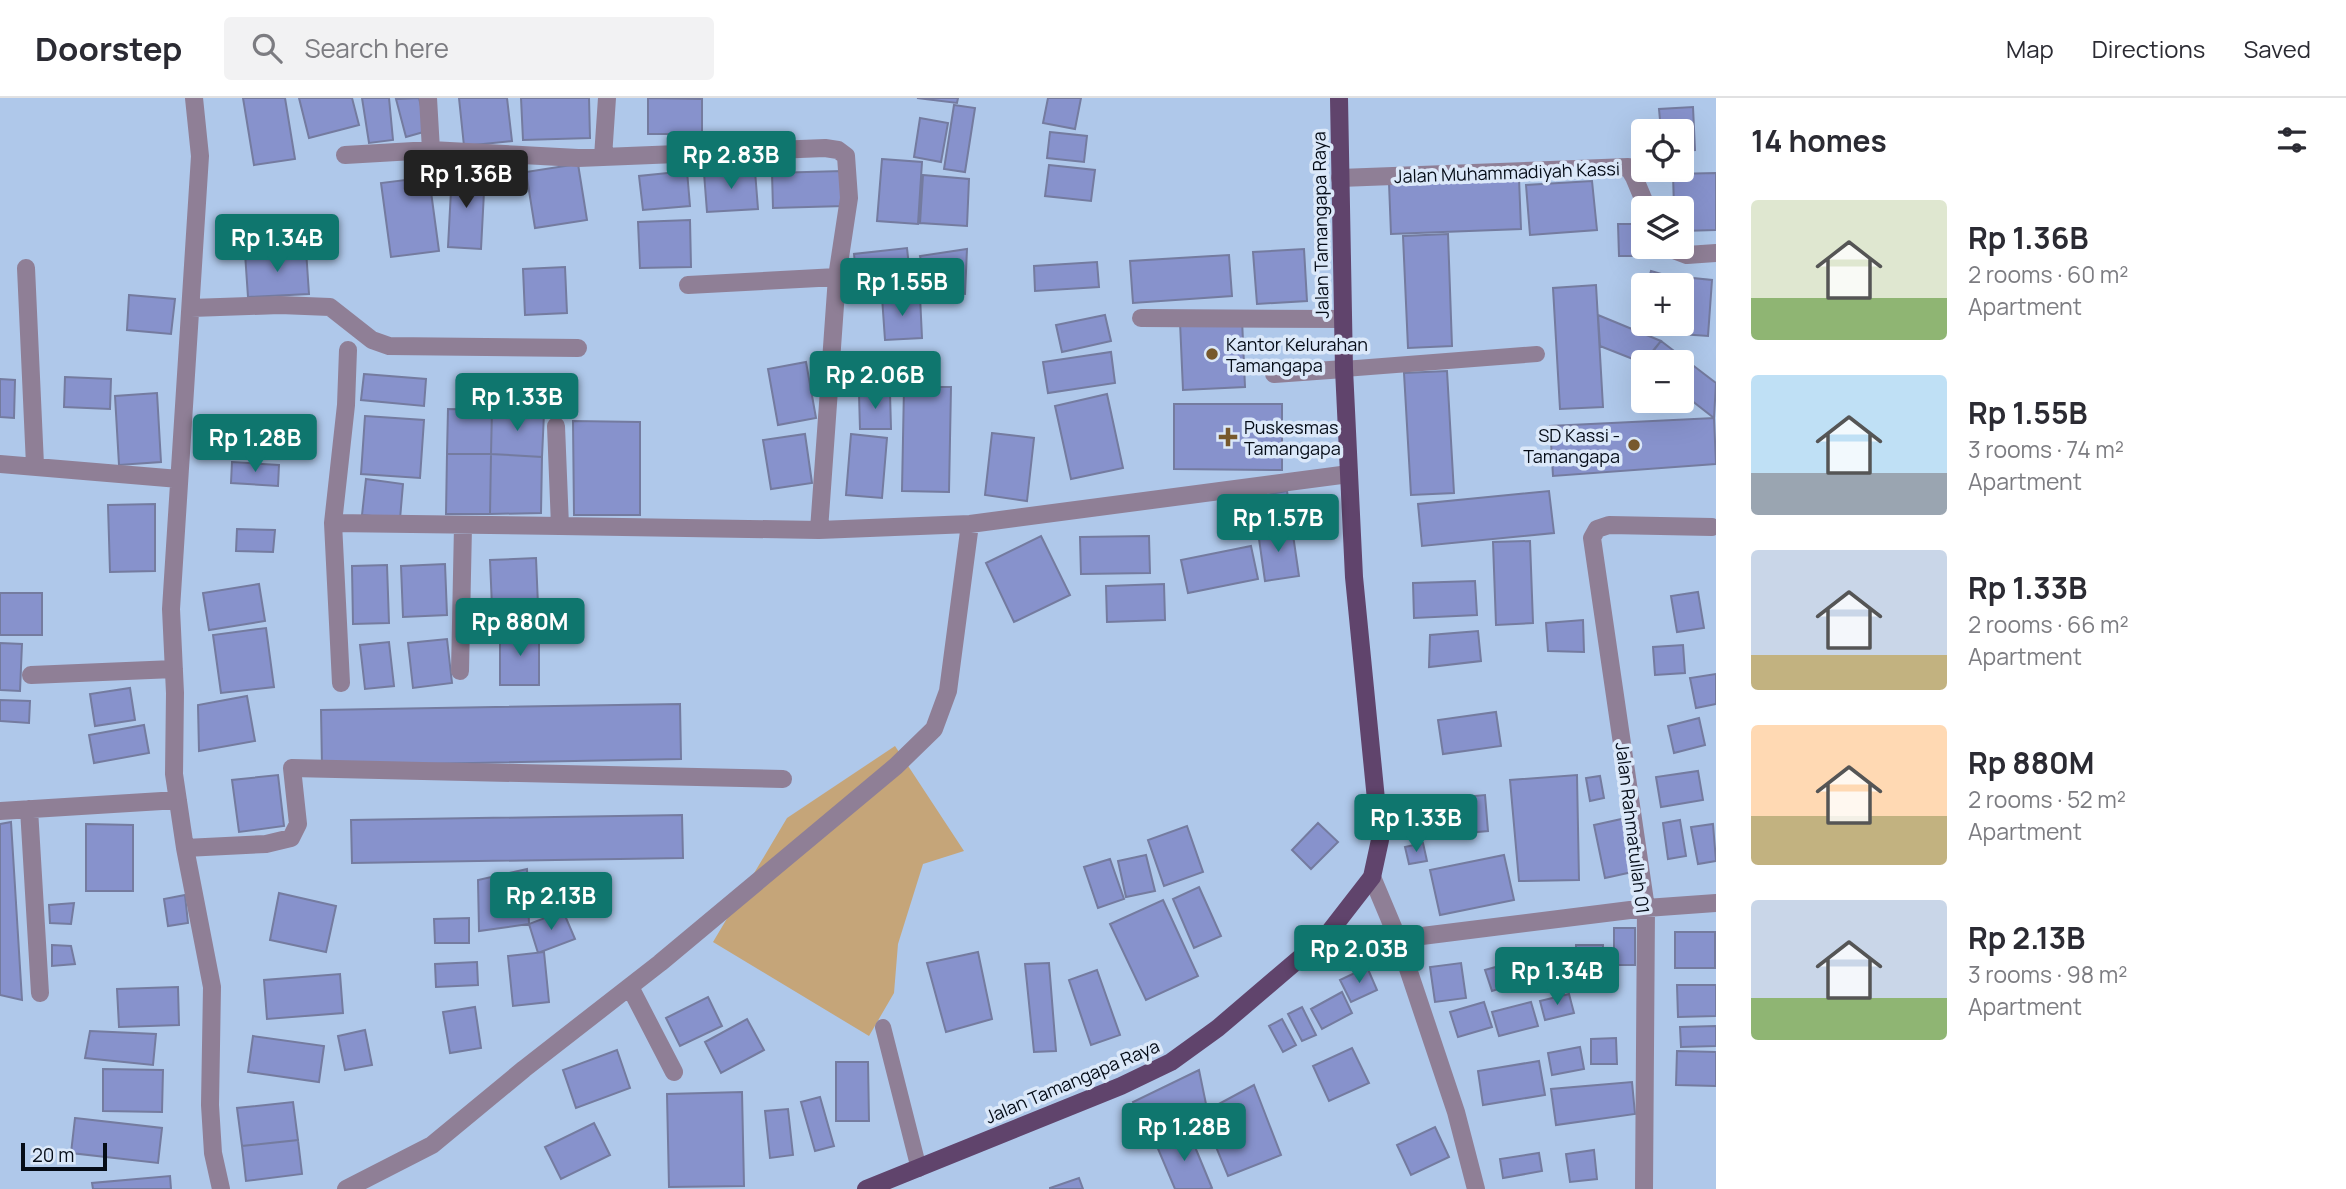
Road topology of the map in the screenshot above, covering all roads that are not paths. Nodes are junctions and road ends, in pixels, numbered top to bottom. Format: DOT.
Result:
graph roads {
  1 [pos="194,98"];
  2 [pos="428,98"];
  3 [pos="607,98"];
  4 [pos="1339,98"];
  5 [pos="430,150"];
  6 [pos="345,155"];
  7 [pos="603,158"];
  8 [pos="1340,178"];
  9 [pos="1642,196"];
  10 [pos="1716,253"];
  11 [pos="1694,255"];
  12 [pos="26,268"];
  13 [pos="837,277"];
  14 [pos="688,285"];
  15 [pos="191,308"];
  16 [pos="1142,318"];
  17 [pos="1343,319"];
  18 [pos="578,348"];
  19 [pos="348,350"];
  20 [pos="1537,354"];
  21 [pos="1344,369"];
  22 [pos="1274,374"];
  23 [pos="555,426"];
  24 [pos="0,464"];
  25 [pos="35,465"];
  26 [pos="1349,474"];
  27 [pos="179,479"];
  28 [pos="333,523"];
  29 [pos="970,524"];
  30 [pos="463,526"];
  31 [pos="560,526"];
  32 [pos="1712,527"];
  33 [pos="819,530"];
  34 [pos="174,669"];
  35 [pos="460,671"];
  36 [pos="31,675"];
  37 [pos="341,683"];
  38 [pos="783,779"];
  39 [pos="178,800"];
  40 [pos="29,810"];
  41 [pos="0,811"];
  42 [pos="185,848"];
  43 [pos="1372,877"];
  44 [pos="1716,903"];
  45 [pos="1646,908"];
  46 [pos="1398,939"];
  47 [pos="630,987"];
  48 [pos="40,993"];
  49 [pos="883,1027"];
  50 [pos="674,1072"];
  51 [pos="919,1169"];
  52 [pos="221,1189"];
  53 [pos="346,1189"];
  54 [pos="866,1189"];
  55 [pos="1476,1189"];
  56 [pos="1644,1189"];
  1 -- 15 [label="street"];
  2 -- 5 [label="street"];
  3 -- 7 [label="street"];
  4 -- 8 [label="main road, Jalan Tamangapa Raya"];
  5 -- 6 [label="street"];
  5 -- 7 [label="street"];
  7 -- 13 [label="street"];
  8 -- 9 [label="street, Jalan Muhammadiyah Kassi"];
  8 -- 17 [label="main road, Jalan Tamangapa Raya"];
  10 -- 11 [label="street"];
  12 -- 25 [label="street"];
  13 -- 14 [label="street"];
  13 -- 33 [label="street"];
  15 -- 18 [label="street"];
  15 -- 27 [label="street"];
  16 -- 17 [label="street"];
  17 -- 21 [label="main road, Jalan Tamangapa Raya"];
  19 -- 28 [label="street"];
  20 -- 21 [label="lane"];
  21 -- 22 [label="street"];
  21 -- 26 [label="main road, Jalan Tamangapa Raya"];
  23 -- 31 [label="street"];
  24 -- 25 [label="street"];
  25 -- 27 [label="street"];
  26 -- 29 [label="street"];
  26 -- 43 [label="main road, Jalan Tamangapa Raya"];
  27 -- 34 [label="street"];
  28 -- 30 [label="street"];
  28 -- 37 [label="street"];
  29 -- 33 [label="street"];
  29 -- 47 [label="street"];
  30 -- 31 [label="street"];
  30 -- 35 [label="street"];
  31 -- 33 [label="street"];
  32 -- 45 [label="street, Jalan Rahmatullah 01"];
  34 -- 36 [label="street"];
  34 -- 39 [label="street"];
  38 -- 42 [label="street"];
  39 -- 40 [label="street"];
  39 -- 42 [label="street"];
  40 -- 41 [label="street"];
  40 -- 48 [label="street"];
  42 -- 52 [label="street"];
  43 -- 46 [label="street"];
  43 -- 51 [label="main road, Jalan Tamangapa Raya"];
  44 -- 45 [label="street"];
  45 -- 46 [label="street"];
  45 -- 56 [label="street, Jalan Rahmatullah 01"];
  46 -- 55 [label="street"];
  47 -- 50 [label="street"];
  47 -- 53 [label="street"];
  49 -- 51 [label="lane"];
  51 -- 54 [label="main road, Jalan Tamangapa Raya"];
}
